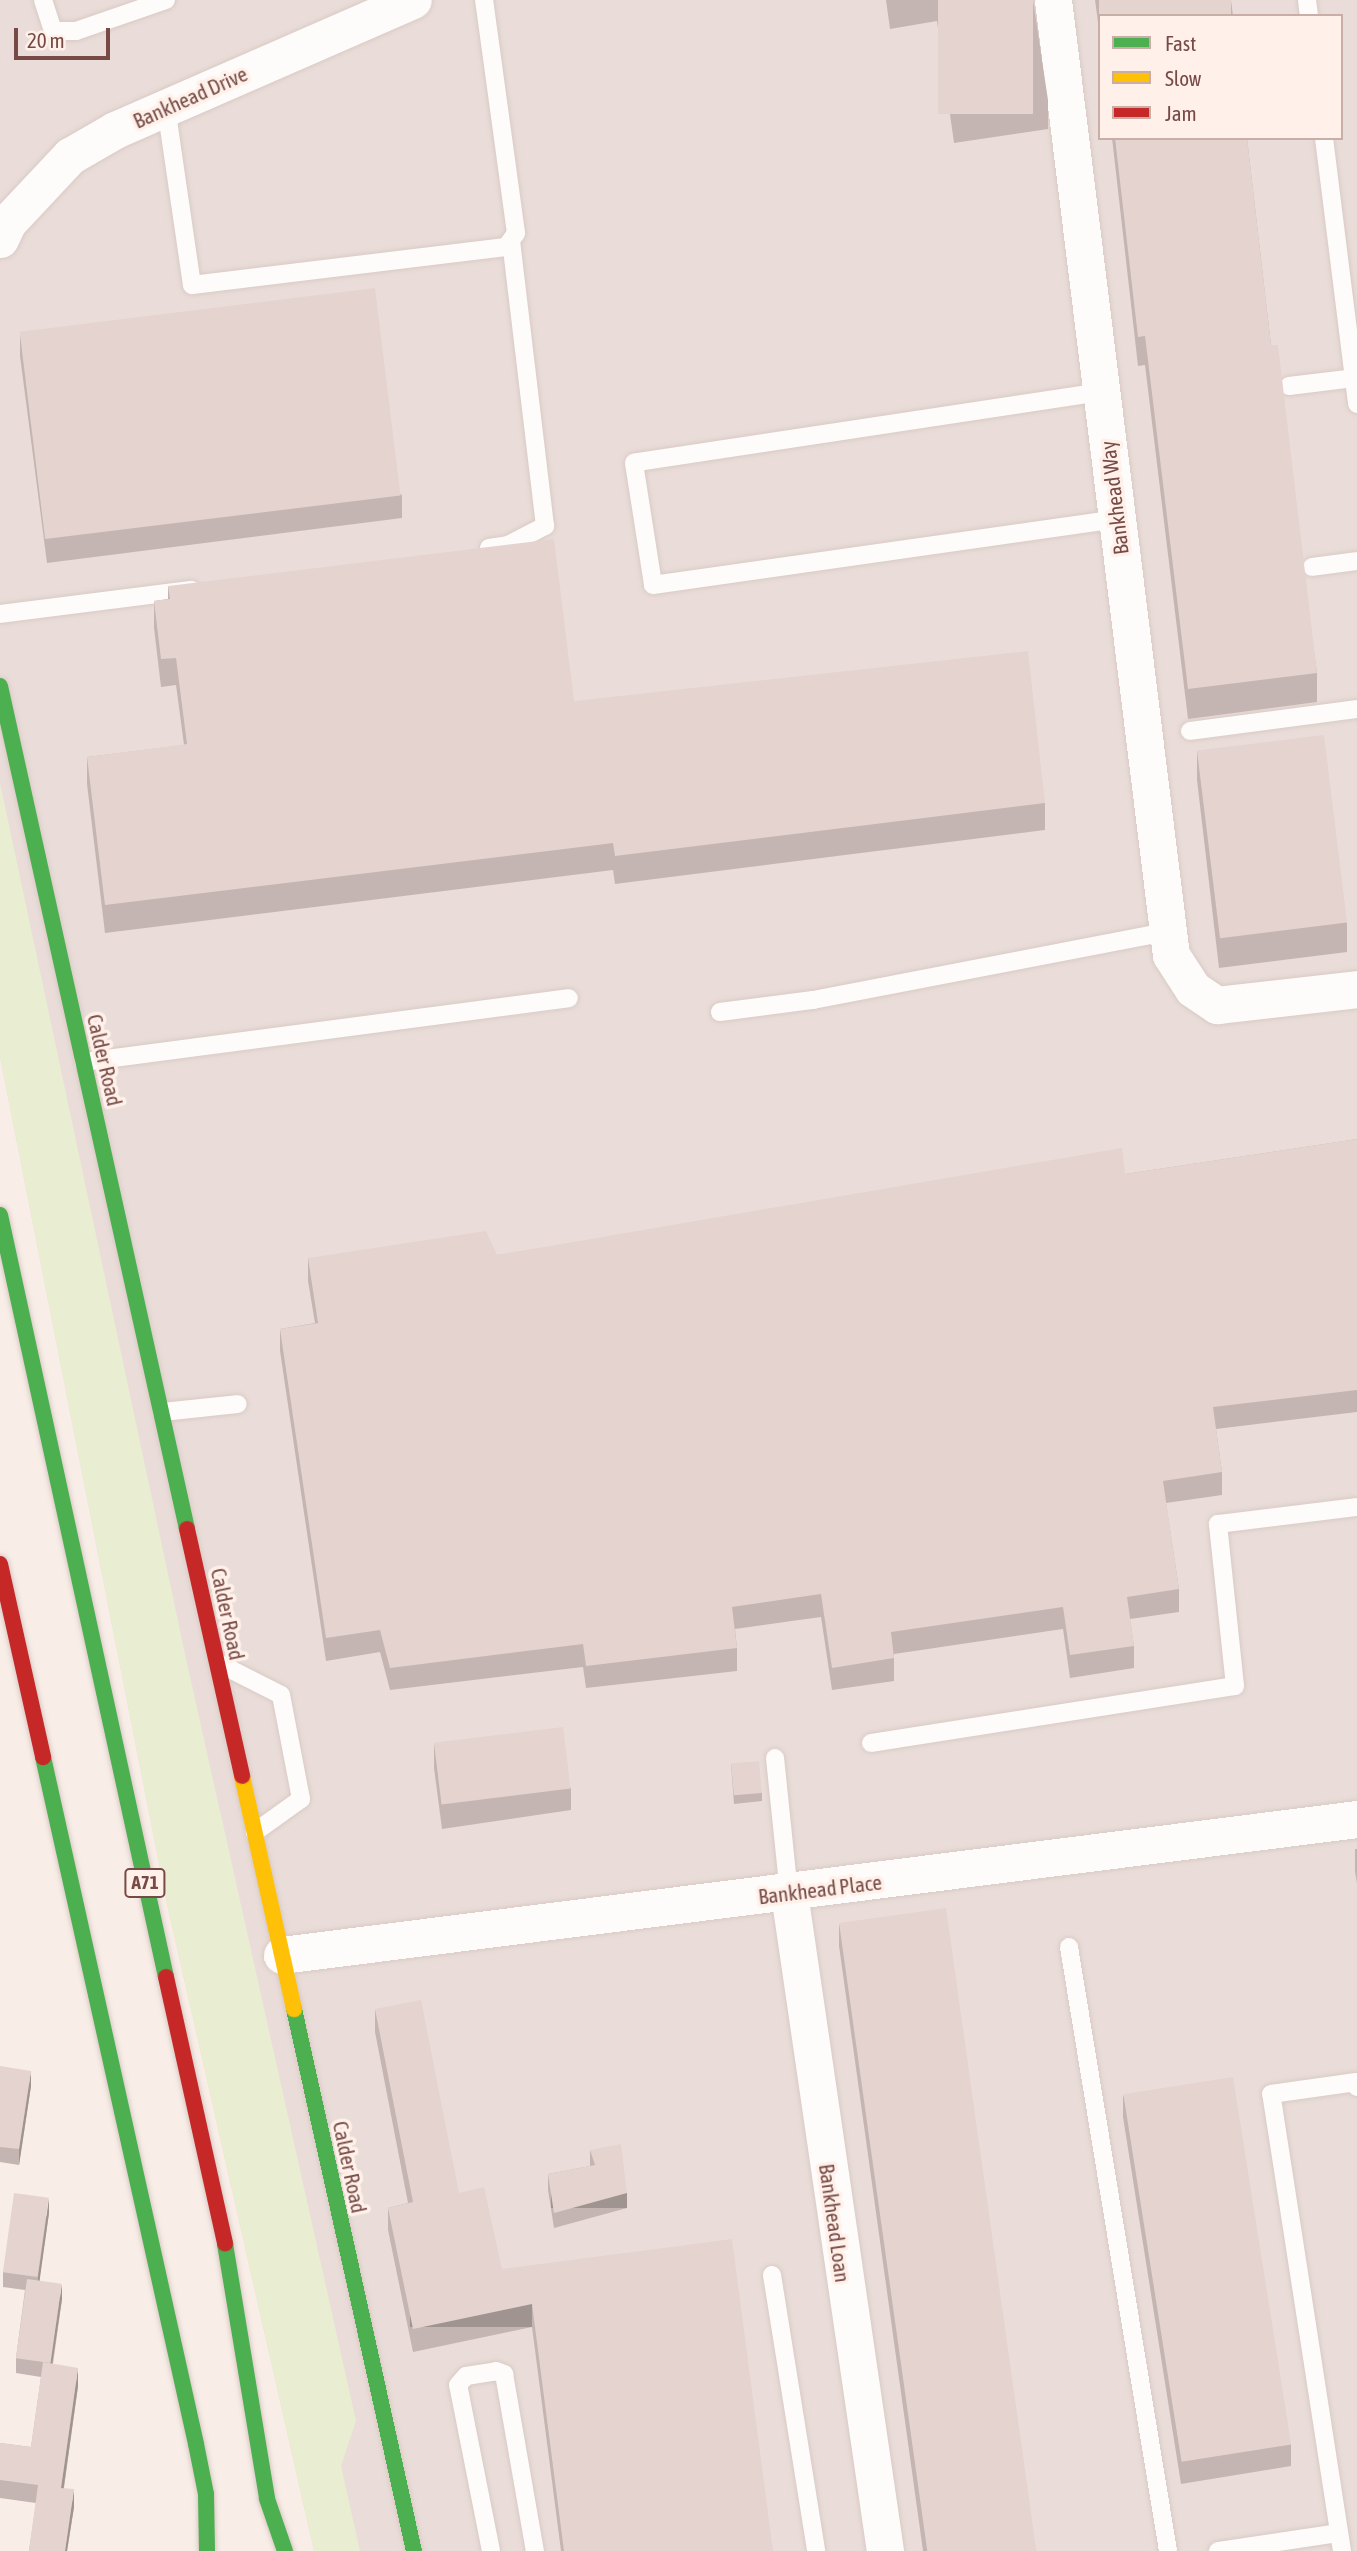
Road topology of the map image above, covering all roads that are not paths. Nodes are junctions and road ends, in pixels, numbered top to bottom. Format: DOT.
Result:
graph roads {
  1 [pos="43,0"];
  2 [pos="166,0"];
  3 [pos="413,0"];
  4 [pos="484,0"];
  5 [pos="1053,0"];
  6 [pos="166,107"];
  7 [pos="1324,140"];
  8 [pos="0,239"];
  9 [pos="511,240"];
  10 [pos="1354,378"];
  11 [pos="1289,386"];
  12 [pos="1101,392"];
  13 [pos="1357,404"];
  14 [pos="1116,519"];
  15 [pos="467,551"];
  16 [pos="1357,561"];
  17 [pos="1312,567"];
  18 [pos="206,588"];
  19 [pos="0,614"];
  20 [pos="0,686"];
  21 [pos="1357,709"];
  22 [pos="1190,731"];
  23 [pos="1167,932"];
  24 [pos="1357,989"];
  25 [pos="569,998"];
  26 [pos="720,1012"];
  27 [pos="84,1062"];
  28 [pos="0,1215"];
  29 [pos="238,1404"];
  30 [pos="162,1412"];
  31 [pos="1357,1507"];
  32 [pos="0,1564"];
  33 [pos="217,1662"];
  34 [pos="871,1743"];
  35 [pos="775,1758"];
  36 [pos="1357,1819"];
  37 [pos="255,1832"];
  38 [pos="789,1894"];
  39 [pos="1069,1947"];
  40 [pos="282,1955"];
  41 [pos="1357,2087"];
  42 [pos="772,2275"];
  43 [pos="1339,2533"];
  44 [pos="207,2551"];
  45 [pos="285,2551"];
  46 [pos="414,2551"];
  47 [pos="491,2551"];
  48 [pos="535,2551"];
  49 [pos="816,2551"];
  50 [pos="885,2551"];
  51 [pos="1168,2551"];
  52 [pos="1218,2551"];
  53 [pos="1342,2551"];
  1 -- 2 [label="lane"];
  3 -- 6 [label="street, Bankhead Drive"];
  4 -- 9 [label="lane"];
  5 -- 12 [label="street, Bankhead Way"];
  6 -- 8 [label="street, Bankhead Drive"];
  6 -- 9 [label="lane"];
  7 -- 10 [label="lane"];
  9 -- 15 [label="lane"];
  10 -- 11 [label="lane"];
  10 -- 13 [label="lane"];
  12 -- 14 [label="street, Bankhead Way"];
  12 -- 14 [label="lane"];
  14 -- 23 [label="street, Bankhead Way"];
  16 -- 17 [label="lane"];
  18 -- 19 [label="lane"];
  20 -- 27 [label="main road, Calder Road"];
  21 -- 22 [label="lane"];
  23 -- 24 [label="street, Bankhead Way"];
  23 -- 26 [label="lane"];
  25 -- 27 [label="lane"];
  27 -- 30 [label="main road, Calder Road"];
  28 -- 45 [label="main road, A71"];
  29 -- 30 [label="lane"];
  30 -- 33 [label="main road, Calder Road"];
  31 -- 34 [label="lane"];
  32 -- 44 [label="main road"];
  33 -- 37 [label="main road, Calder Road"];
  33 -- 37 [label="lane"];
  35 -- 38 [label="lane"];
  36 -- 38 [label="street, Bankhead Place"];
  37 -- 40 [label="main road, Calder Road"];
  38 -- 40 [label="street, Bankhead Place"];
  38 -- 50 [label="street, Bankhead Loan"];
  39 -- 51 [label="lane"];
  40 -- 46 [label="main road, Calder Road"];
  41 -- 43 [label="lane"];
  42 -- 49 [label="lane"];
  43 -- 52 [label="lane"];
  43 -- 53 [label="lane"];
  47 -- 48 [label="lane"];
}
